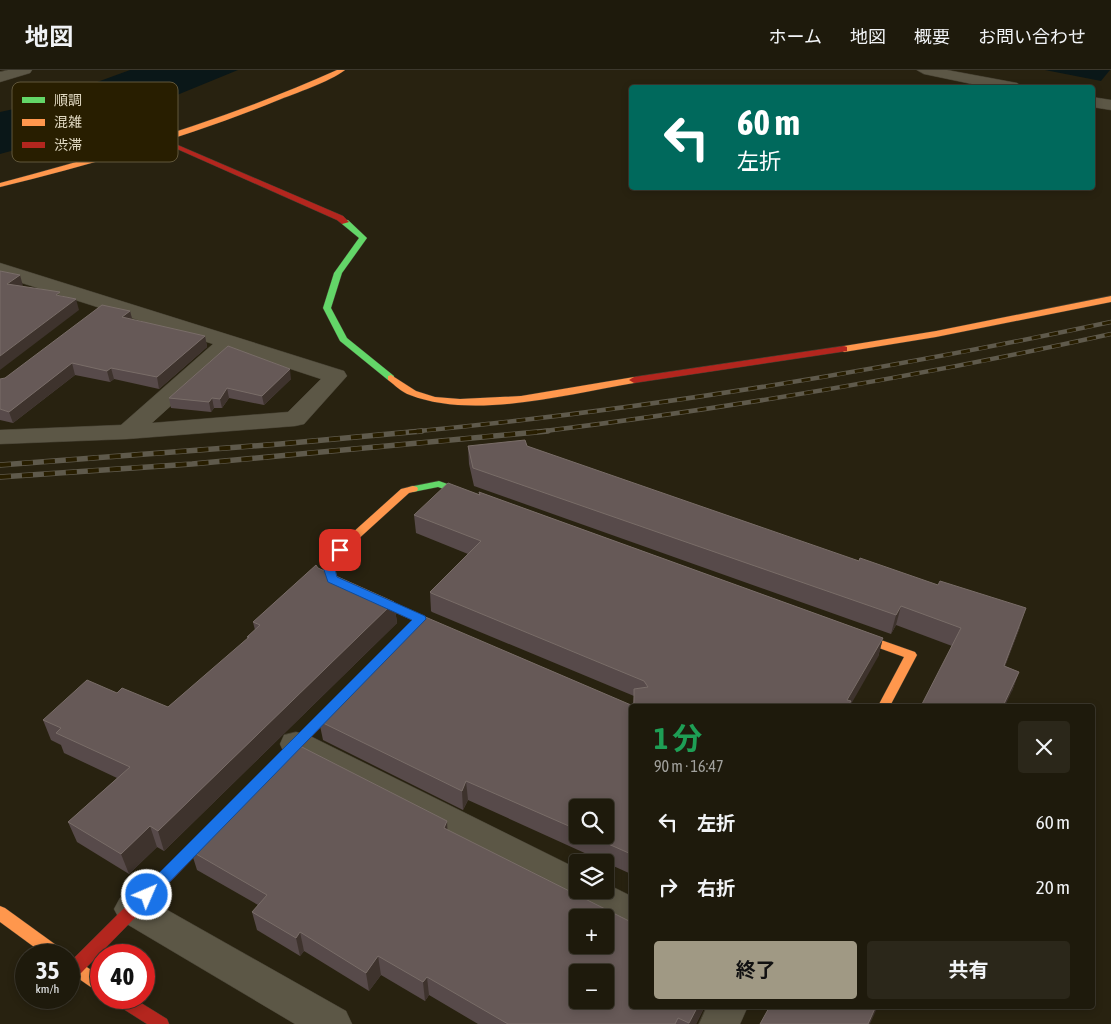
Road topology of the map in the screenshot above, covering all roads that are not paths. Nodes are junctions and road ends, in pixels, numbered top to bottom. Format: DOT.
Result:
graph roads {
  1 [pos="25,70"];
  2 [pos="342,70"];
  3 [pos="924,70"];
  4 [pos="0,77"];
  5 [pos="1002,85"];
  6 [pos="1095,102"];
  7 [pos="1111,105"];
  8 [pos="178,132"];
  9 [pos="178,147"];
  10 [pos="80,162"];
  11 [pos="0,185"];
  12 [pos="0,269"];
  13 [pos="1111,299"];
  14 [pos="105,303"];
  15 [pos="82,320"];
  16 [pos="229,342"];
  17 [pos="127,432"];
  18 [pos="0,437"];
  19 [pos="493,503"];
  20 [pos="420,619"];
  21 [pos="838,628"];
  22 [pos="448,631"];
  23 [pos="386,654"];
  24 [pos="372,668"];
  25 [pos="885,704"];
  26 [pos="296,744"];
  27 [pos="569,882"];
  28 [pos="601,899"];
  29 [pos="133,909"];
  30 [pos="0,912"];
  31 [pos="629,913"];
  32 [pos="42,944"];
  33 [pos="80,959"];
  34 [pos="137,1009"];
  35 [pos="726,1009"];
  36 [pos="161,1024"];
  37 [pos="332,1024"];
  38 [pos="719,1024"];
  1 -- 4 [label="street"];
  2 -- 8 [label="street"];
  3 -- 5 [label="street"];
  6 -- 7 [label="street"];
  9 -- 13 [label="street"];
  10 -- 11 [label="street"];
  12 -- 14 [label="street"];
  14 -- 15 [label="street"];
  14 -- 16 [label="street"];
  16 -- 17 [label="street"];
  16 -- 17 [label="street"];
  17 -- 18 [label="street"];
  19 -- 20 [label="street"];
  20 -- 22 [label="street"];
  20 -- 23 [label="street"];
  21 -- 25 [label="street"];
  24 -- 26 [label="street"];
  26 -- 27 [label="street"];
  26 -- 29 [label="street"];
  28 -- 31 [label="street"];
  29 -- 33 [label="street"];
  29 -- 37 [label="street"];
  30 -- 32 [label="street"];
  34 -- 36 [label="street"];
  35 -- 38 [label="street"];
}
